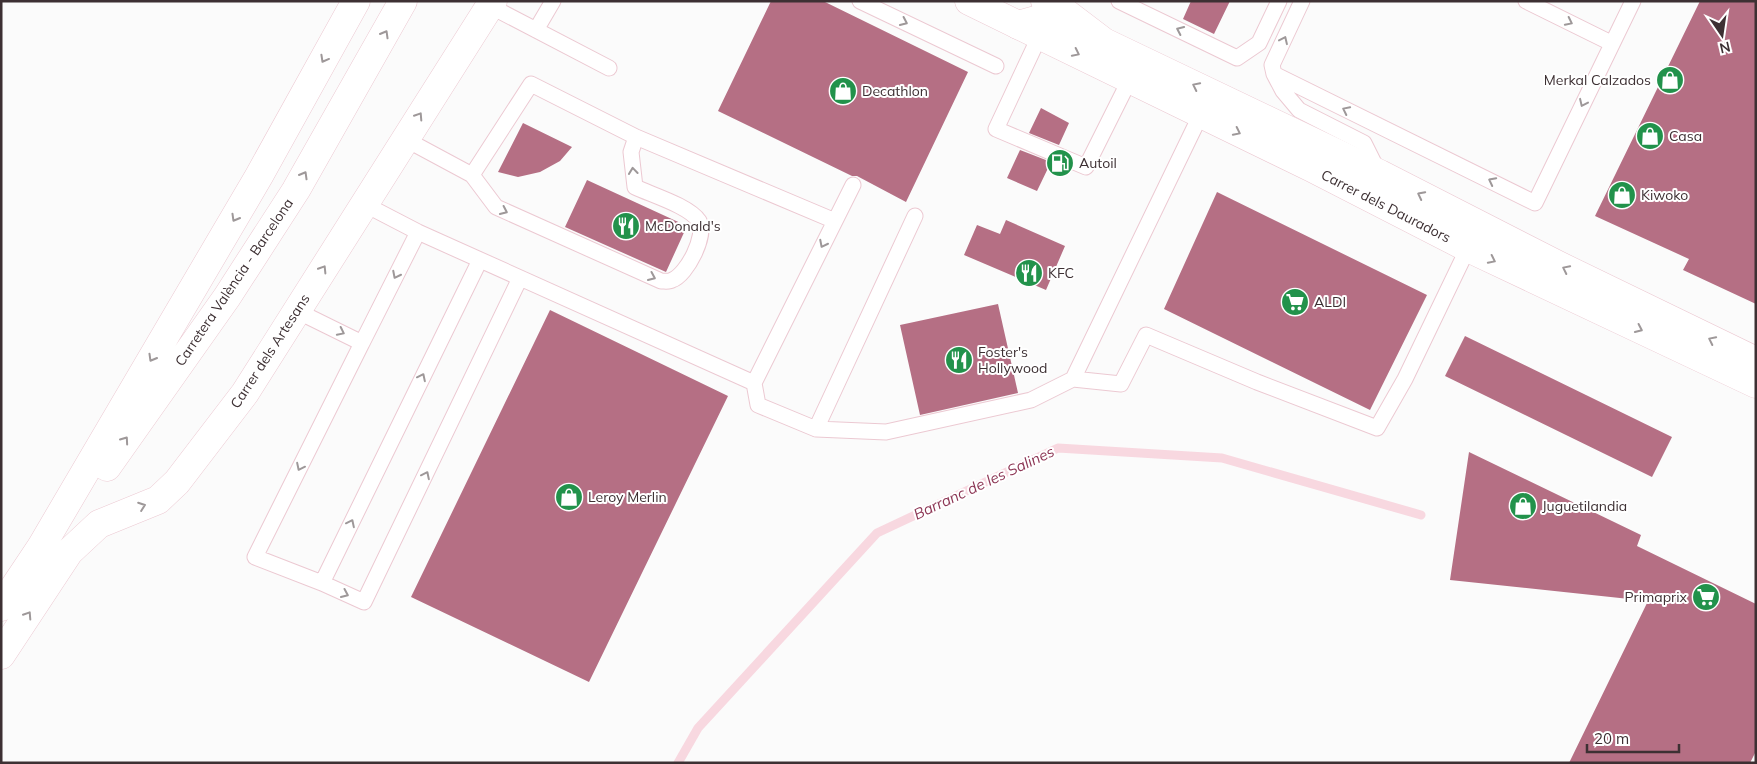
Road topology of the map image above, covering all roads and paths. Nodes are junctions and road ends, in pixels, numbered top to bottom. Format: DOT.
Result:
graph roads {
  1 [pos="356,1"];
  2 [pos="403,1"];
  3 [pos="553,1"];
  4 [pos="860,1"];
  5 [pos="969,1"];
  6 [pos="1045,1"];
  7 [pos="1119,1"];
  8 [pos="1279,1"];
  9 [pos="1302,1"];
  10 [pos="1526,1"];
  11 [pos="1633,1"];
  12 [pos="491,4"];
  13 [pos="536,30"];
  14 [pos="1029,30"];
  15 [pos="1104,42"];
  16 [pos="1611,43"];
  17 [pos="996,66"];
  18 [pos="609,68"];
  19 [pos="1274,74"];
  20 [pos="1130,79"];
  21 [pos="1201,114"];
  22 [pos="636,137"];
  23 [pos="405,139"];
  24 [pos="1380,174"];
  25 [pos="472,175"];
  26 [pos="853,185"];
  27 [pos="364,204"];
  28 [pos="915,216"];
  29 [pos="835,221"];
  30 [pos="418,232"];
  31 [pos="1468,248"];
  32 [pos="480,260"];
  33 [pos="520,278"];
  34 [pos="297,311"];
  35 [pos="362,342"];
  36 [pos="1756,361"];
  37 [pos="1074,379"];
  38 [pos="754,383"];
  39 [pos="1756,384"];
  40 [pos="816,430"];
  41 [pos="41,547"];
  42 [pos="322,583"];
  43 [pos="1,607"];
  44 [pos="1,655"];
  1 -- 41 [label="street, Carretera València - Barcelona, one-way"];
  41 -- 2 [label="street, Carretera València - Barcelona, one-way"];
  3 -- 13 [label="lane"];
  4 -- 17 [label="lane, one-way"];
  5 -- 14 [label="street, Carrer dels Dauradors"];
  6 -- 15 [label="street, Carrer dels Dauradors"];
  8 -- 7 [label="lane, one-way"];
  19 -- 9 [label="lane, one-way"];
  10 -- 16 [label="lane, one-way"];
  11 -- 16 [label="lane"];
  12 -- 13 [label="lane"];
  23 -- 12 [label="street, Carrer dels Artesans, one-way"];
  13 -- 18 [label="lane"];
  14 -- 15 [label="street, Carrer dels Dauradors"];
  14 -- 20 [label="street, Carrer dels Dauradors, one-way"];
  14 -- 20 [label="lane"];
  24 -- 15 [label="street, Carrer dels Dauradors, one-way"];
  16 -- 19 [label="lane, one-way"];
  19 -- 24 [label="lane"];
  20 -- 21 [label="street, Carrer dels Dauradors"];
  21 -- 31 [label="street, Carrer dels Dauradors, one-way"];
  21 -- 37 [label="lane"];
  22 -- 25 [label="lane"];
  25 -- 22 [label="lane, one-way"];
  22 -- 29 [label="lane"];
  23 -- 25 [label="lane"];
  23 -- 27 [label="street, Carrer dels Artesans"];
  36 -- 24 [label="street, Carrer dels Dauradors, one-way"];
  26 -- 29 [label="lane"];
  27 -- 30 [label="lane"];
  34 -- 27 [label="street, Carrer dels Artesans, one-way"];
  28 -- 40 [label="lane"];
  29 -- 38 [label="lane, one-way"];
  30 -- 32 [label="lane"];
  30 -- 35 [label="lane, one-way"];
  31 -- 37 [label="lane"];
  31 -- 39 [label="street, Carrer dels Dauradors, one-way"];
  32 -- 33 [label="lane"];
  42 -- 32 [label="lane, one-way"];
  33 -- 38 [label="lane"];
  42 -- 33 [label="lane, one-way"];
  34 -- 35 [label="lane, one-way"];
  44 -- 34 [label="street, Carrer dels Artesans, one-way"];
  35 -- 42 [label="lane, one-way"];
  37 -- 40 [label="lane"];
  38 -- 40 [label="lane"];
  41 -- 43 [label="street, Carretera València - Barcelona"];
}
